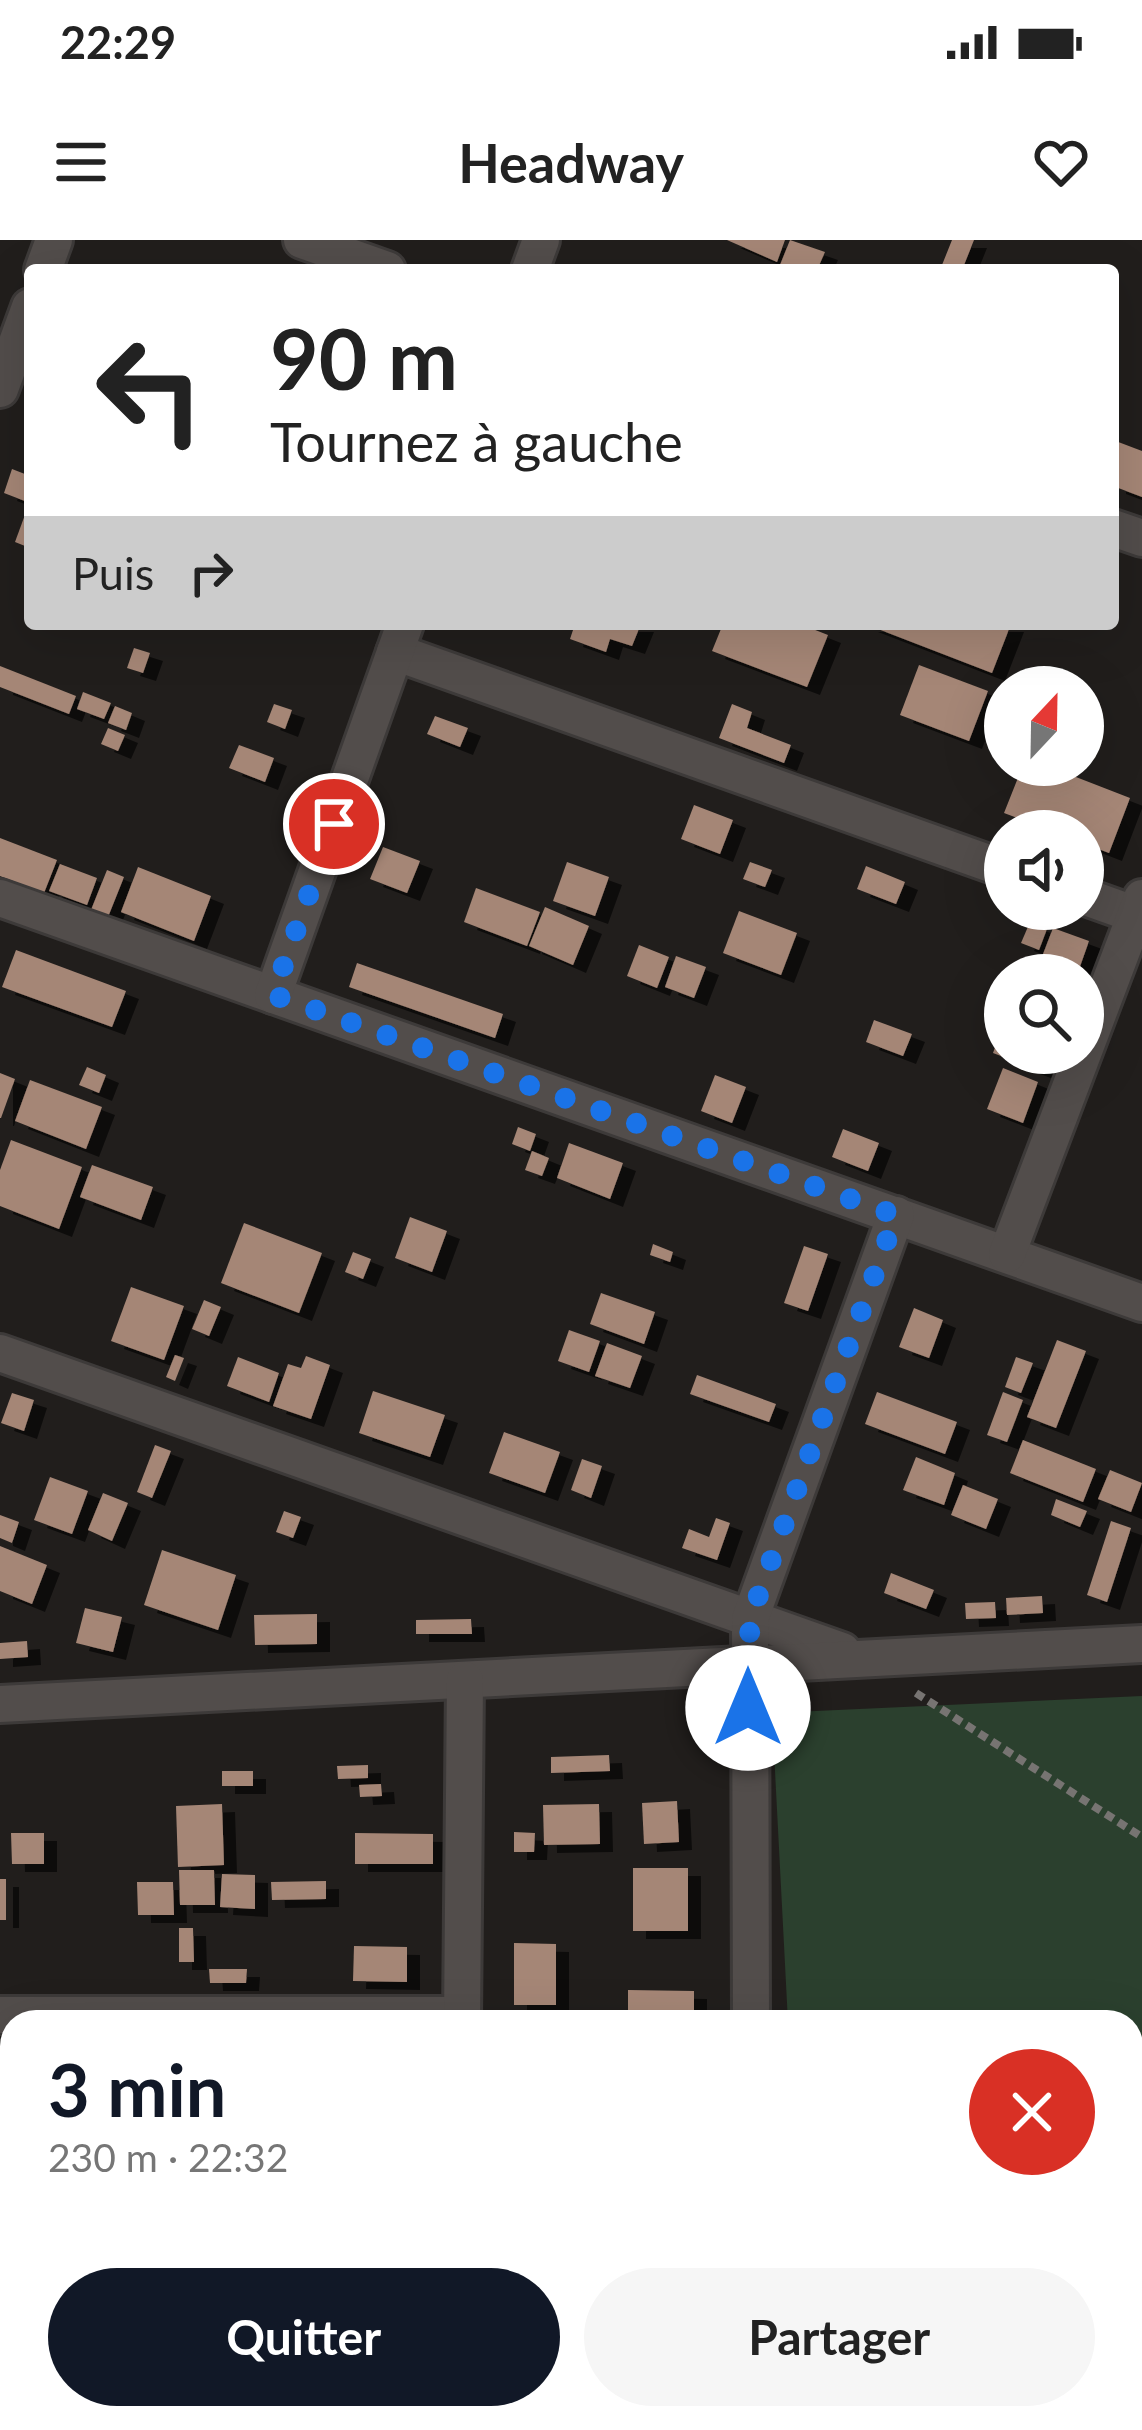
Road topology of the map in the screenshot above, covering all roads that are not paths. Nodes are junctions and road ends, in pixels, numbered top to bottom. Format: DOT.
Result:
graph roads {
  1 [pos="302,240"];
  2 [pos="370,264"];
  3 [pos="24,323"];
  4 [pos="0,389"];
  5 [pos="400,638"];
  6 [pos="984,861"];
  7 [pos="0,898"];
  8 [pos="1104,901"];
  9 [pos="1140,910"];
  10 [pos="273,995"];
  11 [pos="896,1215"];
  12 [pos="1006,1254"];
  13 [pos="1142,1303"];
  14 [pos="0,1353"];
  15 [pos="750,1619"];
  16 [pos="1142,1644"];
  17 [pos="862,1659"];
  18 [pos="748,1664"];
  19 [pos="465,1680"];
  20 [pos="0,1704"];
  21 [pos="462,2010"];
  22 [pos="751,2010"];
  1 -- 2 [label="street"];
  3 -- 4 [label="street"];
  5 -- 6 [label="street"];
  5 -- 10 [label="street"];
  7 -- 10 [label="street"];
  8 -- 9 [label="street"];
  9 -- 12 [label="street"];
  10 -- 11 [label="street"];
  11 -- 12 [label="street"];
  11 -- 15 [label="street"];
  12 -- 13 [label="street"];
  14 -- 15 [label="street"];
  15 -- 17 [label="street"];
  15 -- 18 [label="street"];
  16 -- 17 [label="street"];
  17 -- 18 [label="street"];
  18 -- 19 [label="street"];
  18 -- 22 [label="street"];
  19 -- 20 [label="street"];
  19 -- 21 [label="street"];
}
